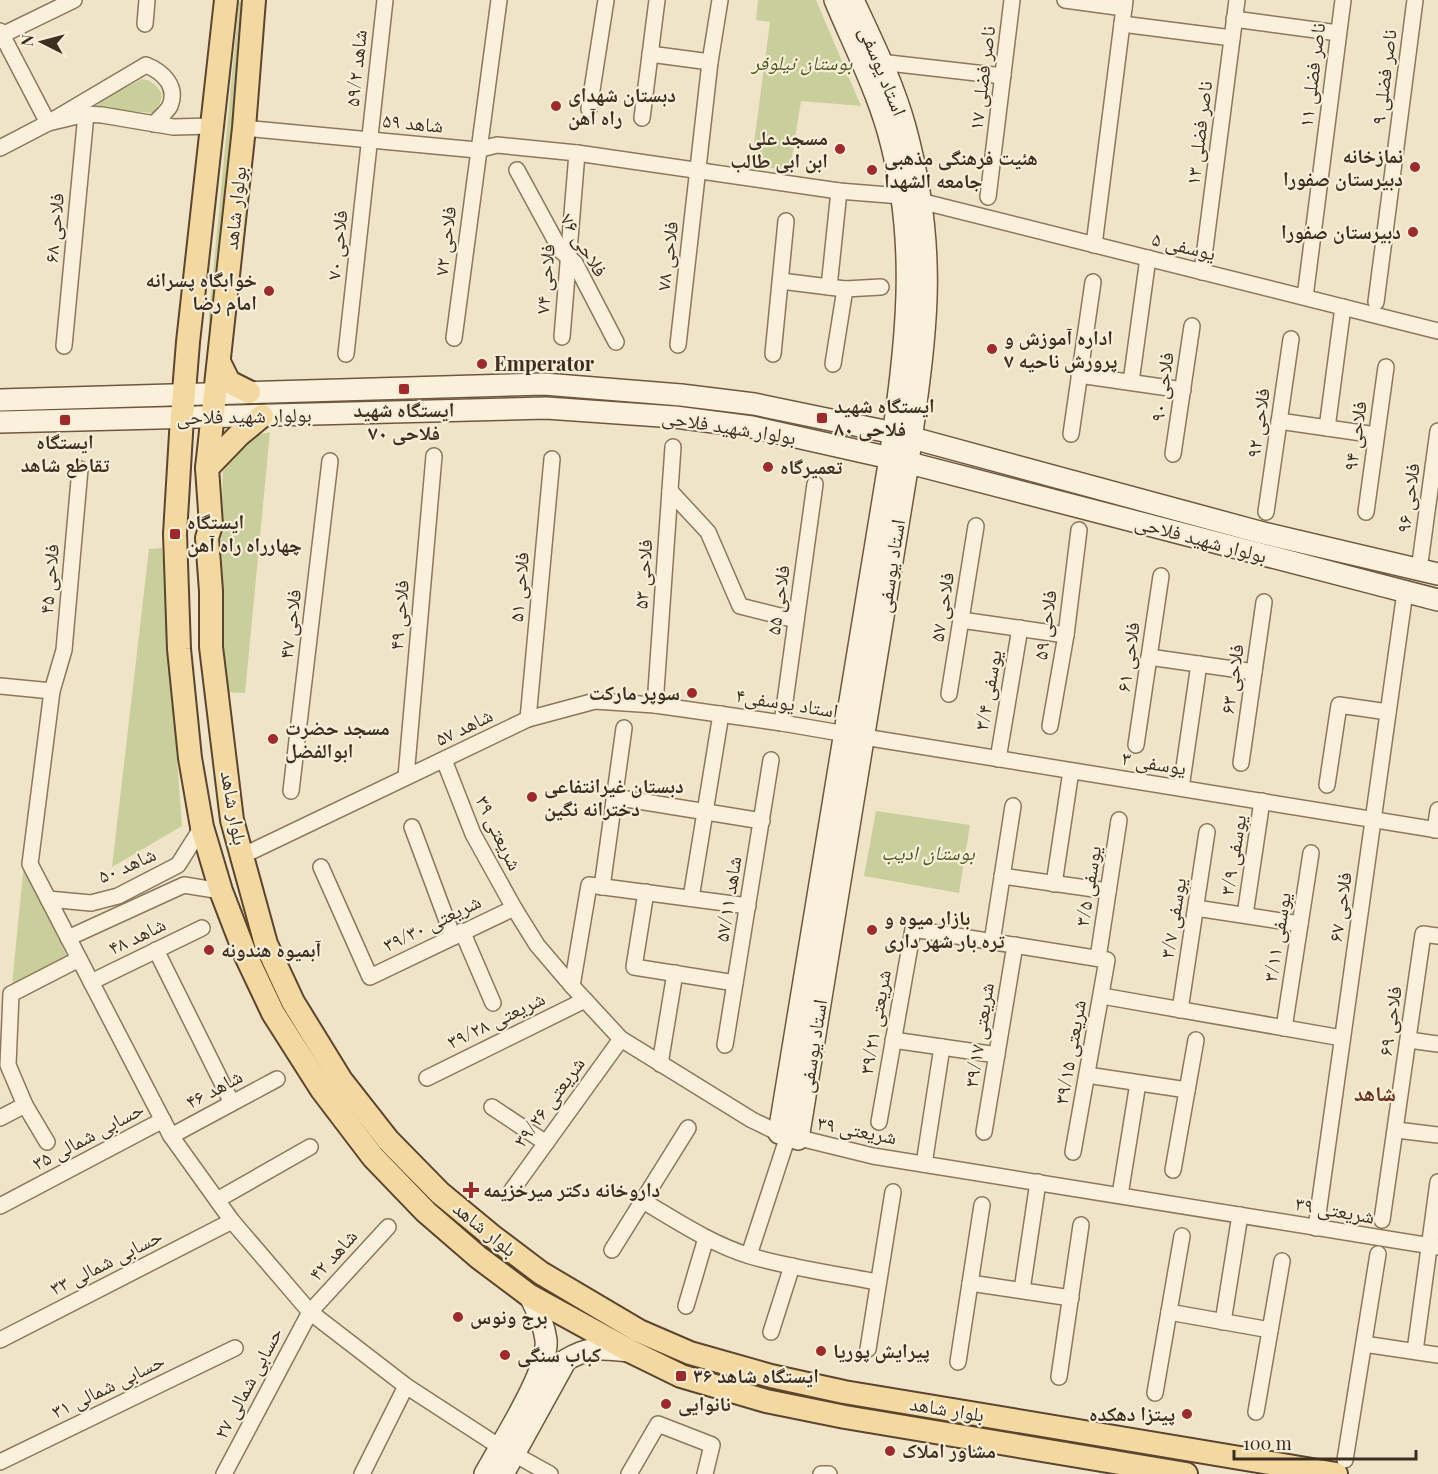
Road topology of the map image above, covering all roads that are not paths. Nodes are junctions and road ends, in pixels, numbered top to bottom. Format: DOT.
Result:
graph roads {
  1 [pos="74,0"];
  2 [pos="147,0"];
  3 [pos="226,0"];
  4 [pos="254,0"];
  5 [pos="385,0"];
  6 [pos="499,0"];
  7 [pos="606,0"];
  8 [pos="657,0"];
  9 [pos="720,0"];
  10 [pos="835,0"];
  11 [pos="854,0"];
  12 [pos="1012,0"];
  13 [pos="1065,0"];
  14 [pos="1237,0"];
  15 [pos="1343,0"];
  16 [pos="1415,0"];
  17 [pos="1125,4"];
  18 [pos="1234,20"];
  19 [pos="145,24"];
  20 [pos="1122,24"];
  21 [pos="1338,33"];
  22 [pos="1,34"];
  23 [pos="1232,38"];
  24 [pos="651,54"];
  25 [pos="710,62"];
  26 [pos="880,62"];
  27 [pos="1003,76"];
  28 [pos="589,109"];
  29 [pos="86,114"];
  30 [pos="642,118"];
  31 [pos="48,123"];
  32 [pos="154,124"];
  33 [pos="213,126"];
  34 [pos="244,128"];
  35 [pos="370,140"];
  36 [pos="0,148"];
  37 [pos="477,150"];
  38 [pos="577,153"];
  39 [pos="517,170"];
  40 [pos="698,172"];
  41 [pos="839,191"];
  42 [pos="988,197"];
  43 [pos="911,198"];
  44 [pos="786,221"];
  45 [pos="1094,245"];
  46 [pos="568,257"];
  47 [pos="1148,258"];
  48 [pos="1202,272"];
  49 [pos="781,280"];
  50 [pos="1092,282"];
  51 [pos="829,287"];
  52 [pos="881,287"];
  53 [pos="845,289"];
  54 [pos="1305,297"];
  55 [pos="1377,302"];
  56 [pos="1343,307"];
  57 [pos="1191,326"];
  58 [pos="1438,331"];
  59 [pos="562,337"];
  60 [pos="454,338"];
  61 [pos="1291,339"];
  62 [pos="616,342"];
  63 [pos="678,345"];
  64 [pos="64,346"];
  65 [pos="346,354"];
  66 [pos="773,354"];
  67 [pos="219,362"];
  68 [pos="834,364"];
  69 [pos="1386,367"];
  70 [pos="1079,375"];
  71 [pos="1131,382"];
  72 [pos="1183,390"];
  73 [pos="249,392"];
  74 [pos="184,394"];
  75 [pos="0,400"];
  76 [pos="214,405"];
  77 [pos="262,416"];
  78 [pos="182,417"];
  79 [pos="1279,421"];
  80 [pos="0,422"];
  81 [pos="1327,428"];
  82 [pos="1438,431"];
  83 [pos="1071,434"];
  84 [pos="1376,435"];
  85 [pos="902,436"];
  86 [pos="673,447"];
  87 [pos="1173,454"];
  88 [pos="434,456"];
  89 [pos="552,459"];
  90 [pos="899,460"];
  91 [pos="330,461"];
  92 [pos="207,468"];
  93 [pos="80,469"];
  94 [pos="815,484"];
  95 [pos="670,491"];
  96 [pos="1366,512"];
  97 [pos="1266,513"];
  98 [pos="976,526"];
  99 [pos="1079,530"];
  100 [pos="1429,572"];
  101 [pos="1161,576"];
  102 [pos="1405,592"];
  103 [pos="1438,600"];
  104 [pos="1264,602"];
  105 [pos="796,620"];
  106 [pos="961,620"];
  107 [pos="1020,628"];
  108 [pos="1066,635"];
  109 [pos="1149,657"];
  110 [pos="1199,664"];
  111 [pos="1254,672"];
  112 [pos="0,686"];
  113 [pos="52,691"];
  114 [pos="949,694"];
  115 [pos="655,705"];
  116 [pos="1388,712"];
  117 [pos="721,714"];
  118 [pos="528,719"];
  119 [pos="782,723"];
  120 [pos="1050,726"];
  121 [pos="624,728"];
  122 [pos="855,736"];
  123 [pos="1136,745"];
  124 [pos="998,759"];
  125 [pos="444,760"];
  126 [pos="771,760"];
  127 [pos="1241,763"];
  128 [pos="1071,771"];
  129 [pos="406,777"];
  130 [pos="1327,784"];
  131 [pos="1181,788"];
  132 [pos="291,791"];
  133 [pos="614,797"];
  134 [pos="1262,801"];
  135 [pos="1013,806"];
  136 [pos="1438,810"];
  137 [pos="705,812"];
  138 [pos="1373,819"];
  139 [pos="1119,820"];
  140 [pos="762,821"];
  141 [pos="202,827"];
  142 [pos="412,827"];
  143 [pos="1437,830"];
  144 [pos="1207,832"];
  145 [pos="1311,853"];
  146 [pos="242,856"];
  147 [pos="178,865"];
  148 [pos="321,867"];
  149 [pos="1002,876"];
  150 [pos="1054,884"];
  151 [pos="184,885"];
  152 [pos="602,887"];
  153 [pos="221,891"];
  154 [pos="1108,891"];
  155 [pos="646,892"];
  156 [pos="691,898"];
  157 [pos="48,899"];
  158 [pos="748,906"];
  159 [pos="514,908"];
  160 [pos="1196,908"];
  161 [pos="1245,915"];
  162 [pos="1300,924"];
  163 [pos="202,928"];
  164 [pos="457,934"];
  165 [pos="1431,935"];
  166 [pos="68,938"];
  167 [pos="992,942"];
  168 [pos="1015,945"];
  169 [pos="156,950"];
  170 [pos="79,959"];
  171 [pos="1103,959"];
  172 [pos="675,973"];
  173 [pos="91,982"];
  174 [pos="735,983"];
  175 [pos="572,986"];
  176 [pos="1101,996"];
  177 [pos="585,1000"];
  178 [pos="493,1003"];
  179 [pos="1180,1010"];
  180 [pos="1284,1028"];
  181 [pos="1342,1038"];
  182 [pos="621,1039"];
  183 [pos="893,1040"];
  184 [pos="1196,1040"];
  185 [pos="1409,1040"];
  186 [pos="1438,1044"];
  187 [pos="725,1045"];
  188 [pos="942,1047"];
  189 [pos="997,1055"];
  190 [pos="660,1064"];
  191 [pos="1087,1075"];
  192 [pos="427,1078"];
  193 [pos="276,1079"];
  194 [pos="1138,1083"];
  195 [pos="1187,1090"];
  196 [pos="232,1103"];
  197 [pos="25,1105"];
  198 [pos="492,1107"];
  199 [pos="0,1118"];
  200 [pos="163,1120"];
  201 [pos="879,1122"];
  202 [pos="688,1128"];
  203 [pos="1397,1130"];
  204 [pos="984,1132"];
  205 [pos="1438,1135"];
  206 [pos="171,1136"];
  207 [pos="788,1136"];
  208 [pos="47,1142"];
  209 [pos="546,1143"];
  210 [pos="310,1147"];
  211 [pos="1073,1152"];
  212 [pos="924,1164"];
  213 [pos="1173,1170"];
  214 [pos="1038,1182"];
  215 [pos="1438,1182"];
  216 [pos="512,1190"];
  217 [pos="893,1192"];
  218 [pos="1120,1195"];
  219 [pos="217,1200"];
  220 [pos="643,1201"];
  221 [pos="982,1205"];
  222 [pos="0,1206"];
  223 [pos="1240,1215"];
  224 [pos="1382,1220"];
  225 [pos="232,1221"];
  226 [pos="1082,1225"];
  227 [pos="388,1227"];
  228 [pos="1316,1228"];
  229 [pos="1182,1236"];
  230 [pos="706,1238"];
  231 [pos="1434,1247"];
  232 [pos="612,1250"];
  233 [pos="1378,1254"];
  234 [pos="749,1255"];
  235 [pos="1282,1261"];
  236 [pos="792,1266"];
  237 [pos="877,1282"];
  238 [pos="970,1283"];
  239 [pos="1022,1290"];
  240 [pos="530,1296"];
  241 [pos="1071,1298"];
  242 [pos="686,1306"];
  243 [pos="310,1312"];
  244 [pos="1168,1312"];
  245 [pos="1223,1322"];
  246 [pos="1270,1330"];
  247 [pos="771,1332"];
  248 [pos="0,1340"];
  249 [pos="546,1341"];
  250 [pos="1364,1344"];
  251 [pos="235,1348"];
  252 [pos="868,1349"];
  253 [pos="630,1351"];
  254 [pos="1415,1351"];
  255 [pos="1438,1354"];
  256 [pos="566,1360"];
  257 [pos="958,1362"];
  258 [pos="1059,1377"];
  259 [pos="406,1386"];
  260 [pos="1155,1393"];
  261 [pos="1256,1412"];
  262 [pos="507,1450"];
  263 [pos="0,1461"];
  264 [pos="1341,1467"];
  265 [pos="224,1474"];
  266 [pos="362,1474"];
  267 [pos="485,1474"];
  268 [pos="503,1474"];
  269 [pos="550,1474"];
  270 [pos="629,1474"];
  271 [pos="705,1474"];
  272 [pos="821,1474"];
  273 [pos="829,1474"];
  274 [pos="1186,1474"];
  1 -- 22 [label="street"];
  2 -- 19 [label="street"];
  3 -- 33 [label="main road, بولوار شاهد"];
  4 -- 34 [label="main road, بولوار شاهد"];
  5 -- 35 [label="street, شاهد ۵۹/۲"];
  6 -- 37 [label="street, فلاحی ۷۲"];
  7 -- 28 [label="street"];
  8 -- 24 [label="street"];
  9 -- 25 [label="street, فلاحی ۷۸"];
  10 -- 43 [label="main road, استاد یوسفی"];
  11 -- 26 [label="main road, استاد یوسفی"];
  12 -- 27 [label="street, ناصر فضلی ۱۷"];
  13 -- 17 [label="street"];
  14 -- 18 [label="street, ناصر فضلی ۱۳"];
  15 -- 21 [label="street, ناصر فضلی ۱۱"];
  16 -- 55 [label="street, ناصر فضلی ۹"];
  17 -- 20 [label="street"];
  18 -- 21 [label="street"];
  18 -- 23 [label="street, ناصر فضلی ۱۳"];
  20 -- 23 [label="street"];
  20 -- 45 [label="street"];
  21 -- 54 [label="street, ناصر فضلی ۱۱"];
  22 -- 31 [label="street"];
  23 -- 48 [label="street, ناصر فضلی ۱۳"];
  24 -- 25 [label="street"];
  24 -- 30 [label="street"];
  25 -- 40 [label="street, فلاحی ۷۸"];
  26 -- 27 [label="street"];
  26 -- 43 [label="main road, استاد یوسفی"];
  27 -- 42 [label="street, ناصر فضلی ۱۷"];
  29 -- 31 [label="street"];
  29 -- 32 [label="street"];
  29 -- 64 [label="street, فلاحی ۶۸"];
  31 -- 32 [label="street"];
  31 -- 36 [label="street"];
  32 -- 33 [label="street"];
  33 -- 74 [label="main road, بولوار شاهد"];
  34 -- 35 [label="street, شاهد ۵۹"];
  34 -- 67 [label="main road, بولوار شاهد"];
  35 -- 37 [label="street, شاهد ۵۹"];
  35 -- 65 [label="street, فلاحی ۷۰"];
  37 -- 38 [label="street, شاهد ۵۹"];
  37 -- 60 [label="street, فلاحی ۷۲"];
  38 -- 40 [label="street, شاهد ۵۹"];
  38 -- 46 [label="street, فلاحی ۷۴"];
  39 -- 46 [label="street, فلاحی ۷۶"];
  40 -- 41 [label="street, یوسفی ۵"];
  40 -- 63 [label="street, فلاحی ۷۸"];
  41 -- 43 [label="street, یوسفی ۵"];
  41 -- 51 [label="street"];
  43 -- 45 [label="street, یوسفی ۵"];
  43 -- 85 [label="main road, استاد یوسفی"];
  44 -- 49 [label="street"];
  45 -- 47 [label="street, یوسفی ۵"];
  46 -- 59 [label="street, فلاحی ۷۴"];
  46 -- 62 [label="street, فلاحی ۷۶"];
  47 -- 48 [label="street, یوسفی ۵"];
  47 -- 71 [label="street"];
  48 -- 54 [label="street, یوسفی ۵"];
  49 -- 51 [label="street"];
  49 -- 66 [label="street"];
  50 -- 70 [label="street"];
  51 -- 53 [label="street"];
  52 -- 53 [label="street"];
  53 -- 68 [label="street"];
  54 -- 56 [label="street, یوسفی ۵"];
  56 -- 58 [label="street, یوسفی ۵"];
  56 -- 81 [label="street"];
  57 -- 72 [label="street, فلاحی ۹۰"];
  61 -- 79 [label="street, فلاحی ۹۲"];
  67 -- 73 [label="main road"];
  67 -- 76 [label="main road, بولوار شاهد"];
  69 -- 84 [label="street, فلاحی ۹۴"];
  70 -- 71 [label="street"];
  70 -- 83 [label="street"];
  71 -- 72 [label="street"];
  72 -- 87 [label="street, فلاحی ۹۰"];
  73 -- 76 [label="main road, بولوار شهید فلاحی"];
  73 -- 85 [label="main road, بولوار شهید فلاحی"];
  74 -- 75 [label="main road, بولوار شهید فلاحی"];
  74 -- 76 [label="main road, بولوار شهید فلاحی"];
  74 -- 78 [label="main road, بلوار شاهد"];
  76 -- 77 [label="main road, بولوار شهید فلاحی"];
  76 -- 78 [label="main road, بولوار شهید فلاحی"];
  76 -- 92 [label="main road, بلوار شاهد"];
  77 -- 90 [label="main road, بولوار شهید فلاحی"];
  77 -- 92 [label="main road"];
  78 -- 80 [label="main road, بولوار شهید فلاحی"];
  78 -- 141 [label="main road, بلوار شاهد"];
  79 -- 81 [label="street"];
  79 -- 97 [label="street, فلاحی ۹۲"];
  81 -- 84 [label="street"];
  82 -- 100 [label="street, فلاحی ۹۶"];
  84 -- 96 [label="street, فلاحی ۹۴"];
  85 -- 90 [label="main road, استاد یوسفی"];
  85 -- 100 [label="main road, بولوار شهید فلاحی"];
  86 -- 95 [label="street, فلاحی ۵۳"];
  88 -- 129 [label="street, فلاحی ۴۹"];
  89 -- 118 [label="street, فلاحی ۵۱"];
  90 -- 102 [label="main road, بولوار شهید فلاحی"];
  90 -- 122 [label="main road, استاد یوسفی"];
  91 -- 132 [label="street, فلاحی ۴۷"];
  92 -- 146 [label="main road, بلوار شاهد"];
  93 -- 113 [label="street, فلاحی ۴۵"];
  94 -- 105 [label="street, فلاحی ۵۵"];
  95 -- 105 [label="street"];
  95 -- 115 [label="street, فلاحی ۵۳"];
  98 -- 106 [label="street, فلاحی ۵۷"];
  99 -- 108 [label="street, فلاحی ۵۹"];
  101 -- 109 [label="street, فلاحی ۶۱"];
  102 -- 103 [label="main road, بولوار شهید فلاحی"];
  102 -- 116 [label="street, فلاحی ۶۷"];
  104 -- 111 [label="street, فلاحی ۶۳"];
  105 -- 119 [label="street, فلاحی ۵۵"];
  106 -- 107 [label="street"];
  106 -- 114 [label="street, فلاحی ۵۷"];
  107 -- 108 [label="street"];
  107 -- 124 [label="street, یوسفی ۳/۴"];
  108 -- 120 [label="street, فلاحی ۵۹"];
  109 -- 110 [label="street"];
  109 -- 123 [label="street, فلاحی ۶۱"];
  110 -- 111 [label="street"];
  110 -- 131 [label="street"];
  111 -- 127 [label="street, فلاحی ۶۳"];
  112 -- 113 [label="street"];
  113 -- 157 [label="street, فلاحی ۴۵"];
  115 -- 117 [label="street, شاهد ۵۷"];
  115 -- 118 [label="street, شاهد ۵۷"];
  116 -- 130 [label="street"];
  116 -- 138 [label="street, فلاحی ۶۷"];
  117 -- 119 [label="street, استاد یوسفی۴"];
  117 -- 137 [label="street"];
  118 -- 125 [label="street, شاهد ۵۷"];
  119 -- 122 [label="street, استاد یوسفی۴"];
  121 -- 133 [label="street"];
  122 -- 124 [label="street, یوسفی ۳"];
  122 -- 207 [label="main road, استاد یوسفی"];
  124 -- 128 [label="street, یوسفی ۳"];
  125 -- 129 [label="street, شاهد ۵۷"];
  125 -- 159 [label="street, شریعتی ۳۹"];
  126 -- 140 [label="street, شاهد ۵۷/۱۱"];
  128 -- 131 [label="street, یوسفی ۳"];
  128 -- 150 [label="street"];
  129 -- 146 [label="street, شاهد ۵۷"];
  131 -- 134 [label="street, یوسفی ۳"];
  133 -- 137 [label="street"];
  133 -- 152 [label="street"];
  134 -- 138 [label="street, یوسفی ۳"];
  134 -- 161 [label="street, یوسفی ۳/۹"];
  135 -- 149 [label="street"];
  136 -- 143 [label="street"];
  137 -- 140 [label="street"];
  137 -- 156 [label="street"];
  138 -- 143 [label="street, یوسفی ۳"];
  138 -- 181 [label="street, فلاحی ۶۷"];
  139 -- 154 [label="street, یوسفی ۳/۵"];
  140 -- 158 [label="street, شاهد ۵۷/۱۱"];
  141 -- 147 [label="street, شاهد ۵۰"];
  141 -- 153 [label="main road, بلوار شاهد"];
  142 -- 164 [label="street"];
  144 -- 160 [label="street, یوسفی ۳/۷"];
  145 -- 162 [label="street, یوسفی ۳/۱۱"];
  146 -- 264 [label="main road, بلوار شاهد"];
  147 -- 151 [label="street"];
  147 -- 157 [label="street, شاهد ۵۰"];
  148 -- 164 [label="street, شریعتی ۳۹/۳۰"];
  149 -- 150 [label="street"];
  149 -- 167 [label="street"];
  150 -- 154 [label="street"];
  151 -- 153 [label="street"];
  151 -- 166 [label="street"];
  152 -- 155 [label="street"];
  152 -- 175 [label="street"];
  153 -- 240 [label="main road, بلوار شاهد"];
  154 -- 171 [label="street, یوسفی ۳/۵"];
  155 -- 156 [label="street"];
  155 -- 172 [label="street"];
  156 -- 158 [label="street"];
  157 -- 166 [label="street"];
  158 -- 174 [label="street, شاهد ۵۷/۱۱"];
  159 -- 164 [label="street, شریعتی ۳۹/۳۰"];
  159 -- 175 [label="street, شریعتی ۳۹"];
  160 -- 161 [label="street"];
  160 -- 179 [label="street, یوسفی ۳/۷"];
  161 -- 162 [label="street"];
  162 -- 180 [label="street, یوسفی ۳/۱۱"];
  163 -- 169 [label="street, شاهد ۴۸"];
  164 -- 178 [label="street"];
  165 -- 185 [label="street, فلاحی ۶۹"];
  166 -- 170 [label="street"];
  167 -- 168 [label="street"];
  167 -- 183 [label="street, شریعتی ۳۹/۲۱"];
  168 -- 171 [label="street"];
  168 -- 189 [label="street, شریعتی ۳۹/۱۷"];
  169 -- 173 [label="street, شاهد ۴۸"];
  169 -- 196 [label="street"];
  170 -- 173 [label="street"];
  170 -- 197 [label="street"];
  171 -- 176 [label="street, شریعتی ۳۹/۱۵"];
  172 -- 174 [label="street"];
  172 -- 190 [label="street"];
  173 -- 200 [label="street"];
  174 -- 187 [label="street, شاهد ۵۷/۱۱"];
  175 -- 177 [label="street, شریعتی ۳۹"];
  176 -- 179 [label="street"];
  176 -- 191 [label="street, شریعتی ۳۹/۱۵"];
  177 -- 182 [label="street, شریعتی ۳۹"];
  177 -- 192 [label="street, شریعتی ۳۹/۲۸"];
  179 -- 180 [label="street"];
  180 -- 181 [label="street"];
  181 -- 228 [label="street, فلاحی ۶۷"];
  182 -- 190 [label="street, شریعتی ۳۹"];
  182 -- 209 [label="street, شریعتی ۳۹/۲۶"];
  183 -- 188 [label="street"];
  183 -- 201 [label="street, شریعتی ۳۹/۲۱"];
  184 -- 195 [label="street"];
  185 -- 186 [label="street"];
  185 -- 203 [label="street, فلاحی ۶۹"];
  188 -- 189 [label="street"];
  188 -- 212 [label="street"];
  189 -- 204 [label="street, شریعتی ۳۹/۱۷"];
  190 -- 207 [label="street, شریعتی ۳۹"];
  191 -- 194 [label="street"];
  191 -- 211 [label="street, شریعتی ۳۹/۱۵"];
  193 -- 196 [label="street, شاهد ۴۶"];
  194 -- 195 [label="street"];
  194 -- 218 [label="street"];
  195 -- 213 [label="street"];
  196 -- 206 [label="street, شاهد ۴۶"];
  197 -- 199 [label="street"];
  197 -- 208 [label="street"];
  198 -- 209 [label="street"];
  200 -- 206 [label="street"];
  200 -- 222 [label="street, حسابی شمالی ۳۵"];
  202 -- 220 [label="street"];
  203 -- 205 [label="street"];
  203 -- 224 [label="street, فلاحی ۶۹"];
  206 -- 219 [label="street"];
  207 -- 212 [label="street, شریعتی ۳۹"];
  207 -- 234 [label="street"];
  209 -- 216 [label="street, شریعتی ۳۹/۲۶"];
  210 -- 219 [label="street"];
  212 -- 214 [label="street, شریعتی ۳۹"];
  214 -- 218 [label="street, شریعتی ۳۹"];
  214 -- 239 [label="street"];
  215 -- 231 [label="street"];
  217 -- 237 [label="street"];
  218 -- 223 [label="street, شریعتی ۳۹"];
  219 -- 225 [label="street"];
  220 -- 230 [label="street"];
  220 -- 232 [label="street"];
  221 -- 238 [label="street"];
  223 -- 228 [label="street, شریعتی ۳۹"];
  223 -- 245 [label="street"];
  225 -- 243 [label="street"];
  225 -- 248 [label="street, حسابی شمالی ۳۳"];
  226 -- 241 [label="street"];
  227 -- 243 [label="street, شاهد ۴۲"];
  228 -- 231 [label="street, شریعتی ۳۹"];
  229 -- 244 [label="street"];
  230 -- 234 [label="street"];
  230 -- 242 [label="street"];
  231 -- 254 [label="street"];
  233 -- 250 [label="street"];
  234 -- 236 [label="street"];
  235 -- 246 [label="street"];
  236 -- 237 [label="street"];
  236 -- 247 [label="street"];
  237 -- 252 [label="street"];
  238 -- 239 [label="street"];
  238 -- 257 [label="street"];
  239 -- 241 [label="street"];
  240 -- 249 [label="main road"];
  240 -- 253 [label="main road, بلوار شاهد"];
  241 -- 258 [label="street"];
  243 -- 259 [label="street"];
  243 -- 265 [label="street, حسابی شمالی ۲۷"];
  244 -- 245 [label="street"];
  244 -- 260 [label="street"];
  245 -- 246 [label="street"];
  246 -- 261 [label="street"];
  249 -- 256 [label="main road"];
  249 -- 262 [label="main road"];
  250 -- 254 [label="street"];
  250 -- 264 [label="street"];
  251 -- 263 [label="street, حسابی شمالی ۳۱"];
  253 -- 256 [label="main road"];
  253 -- 274 [label="main road, بلوار شاهد"];
  254 -- 255 [label="street"];
  256 -- 262 [label="main road"];
  259 -- 262 [label="street"];
  259 -- 266 [label="street"];
  262 -- 267 [label="main road"];
  262 -- 268 [label="main road"];
  262 -- 269 [label="street"];
  270 -- 271 [label="street"];
  272 -- 273 [label="street"];
}
